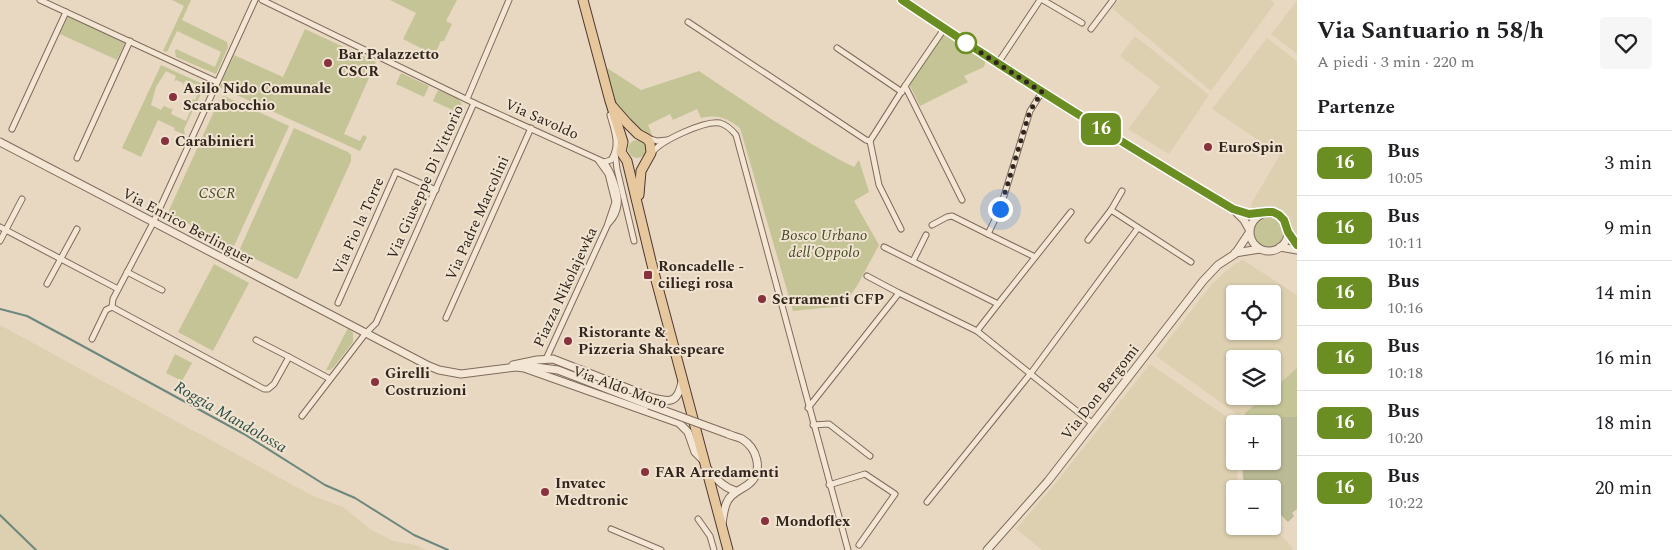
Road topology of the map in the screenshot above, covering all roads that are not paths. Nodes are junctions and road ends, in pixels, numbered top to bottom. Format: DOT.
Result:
graph roads {
  1 [pos="40,0"];
  2 [pos="255,0"];
  3 [pos="262,0"];
  4 [pos="509,0"];
  5 [pos="583,0"];
  6 [pos="902,0"];
  7 [pos="1041,0"];
  8 [pos="1113,0"];
  9 [pos="66,12"];
  10 [pos="688,22"];
  11 [pos="1082,23"];
  12 [pos="944,29"];
  13 [pos="1090,29"];
  14 [pos="130,41"];
  15 [pos="837,48"];
  16 [pos="998,63"];
  17 [pos="217,82"];
  18 [pos="906,86"];
  19 [pos="902,92"];
  20 [pos="1042,92"];
  21 [pos="608,97"];
  22 [pos="467,99"];
  23 [pos="474,102"];
  24 [pos="531,128"];
  25 [pos="12,129"];
  26 [pos="641,135"];
  27 [pos="667,140"];
  28 [pos="870,141"];
  29 [pos="0,142"];
  30 [pos="623,142"];
  31 [pos="615,153"];
  32 [pos="77,158"];
  33 [pos="648,159"];
  34 [pos="601,161"];
  35 [pos="627,161"];
  36 [pos="436,190"];
  37 [pos="1122,191"];
  38 [pos="22,199"];
  39 [pos="962,200"];
  40 [pos="638,205"];
  41 [pos="1233,209"];
  42 [pos="1111,210"];
  43 [pos="1071,212"];
  44 [pos="1260,214"];
  45 [pos="153,223"];
  46 [pos="932,225"];
  47 [pos="0,227"];
  48 [pos="1138,228"];
  49 [pos="77,229"];
  50 [pos="901,229"];
  51 [pos="6,230"];
  52 [pos="1249,231"];
  53 [pos="1288,232"];
  54 [pos="988,234"];
  55 [pos="926,235"];
  56 [pos="1088,240"];
  57 [pos="0,241"];
  58 [pos="634,241"];
  59 [pos="1297,245"];
  60 [pos="884,247"];
  61 [pos="1280,247"];
  62 [pos="1260,249"];
  63 [pos="1297,250"];
  64 [pos="1235,254"];
  65 [pos="1035,257"];
  66 [pos="61,259"];
  67 [pos="913,261"];
  68 [pos="1191,262"];
  69 [pos="127,272"];
  70 [pos="867,276"];
  71 [pos="47,284"];
  72 [pos="118,289"];
  73 [pos="162,290"];
  74 [pos="899,294"];
  75 [pos="338,303"];
  76 [pos="998,304"];
  77 [pos="112,307"];
  78 [pos="446,318"];
  79 [pos="977,331"];
  80 [pos="365,334"];
  81 [pos="92,338"];
  82 [pos="256,340"];
  83 [pos="288,357"];
  84 [pos="546,359"];
  85 [pos="508,367"];
  86 [pos="542,371"];
  87 [pos="1031,373"];
  88 [pos="553,378"];
  89 [pos="330,379"];
  90 [pos="683,381"];
  91 [pos="600,388"];
  92 [pos="808,408"];
  93 [pos="302,416"];
  94 [pos="1093,424"];
  95 [pos="813,425"];
  96 [pos="870,456"];
  97 [pos="705,465"];
  98 [pos="829,485"];
  99 [pos="736,491"];
  100 [pos="927,502"];
  101 [pos="698,519"];
  102 [pos="611,530"];
  103 [pos="722,530"];
  104 [pos="710,536"];
  105 [pos="859,545"];
  106 [pos="661,550"];
  107 [pos="714,550"];
  108 [pos="728,550"];
  109 [pos="848,550"];
  110 [pos="987,550"];
  1 -- 9 [label="street"];
  2 -- 17 [label="street"];
  3 -- 22 [label="street, Via Giuseppe Di Vittorio"];
  4 -- 22 [label="street"];
  5 -- 21 [label="main road"];
  6 -- 12 [label="street"];
  7 -- 11 [label="street"];
  7 -- 16 [label="street"];
  8 -- 13 [label="street"];
  9 -- 14 [label="street"];
  9 -- 25 [label="street"];
  10 -- 28 [label="street"];
  12 -- 16 [label="street"];
  12 -- 18 [label="street"];
  14 -- 17 [label="street"];
  14 -- 32 [label="street"];
  15 -- 19 [label="street"];
  16 -- 20 [label="street"];
  17 -- 45 [label="street"];
  18 -- 19 [label="street"];
  18 -- 39 [label="street"];
  19 -- 28 [label="street"];
  20 -- 41 [label="street"];
  20 -- 54 [label="street"];
  21 -- 26 [label="main road"];
  21 -- 30 [label="main road"];
  21 -- 31 [label="street"];
  22 -- 23 [label="street, Via Giuseppe Di Vittorio"];
  23 -- 24 [label="street, Via Savoldo"];
  23 -- 36 [label="street, Via Giuseppe Di Vittorio"];
  24 -- 34 [label="street, Via Savoldo"];
  24 -- 78 [label="street, Via Padre Marcolini"];
  26 -- 27 [label="street"];
  26 -- 30 [label="main road"];
  26 -- 33 [label="main road"];
  27 -- 33 [label="street"];
  27 -- 92 [label="street"];
  28 -- 50 [label="street"];
  29 -- 45 [label="street, Via Enrico Berlinguer"];
  30 -- 35 [label="main road"];
  31 -- 34 [label="street"];
  31 -- 58 [label="street"];
  33 -- 35 [label="main road"];
  33 -- 40 [label="main road"];
  34 -- 84 [label="street, Piazza Nikolajewka"];
  35 -- 40 [label="main road"];
  36 -- 75 [label="street, Via Pio la Torre"];
  36 -- 80 [label="street, Via Giuseppe Di Vittorio"];
  37 -- 42 [label="street"];
  38 -- 51 [label="street"];
  40 -- 90 [label="main road"];
  41 -- 44 [label="street"];
  41 -- 52 [label="street"];
  42 -- 48 [label="street"];
  42 -- 56 [label="street"];
  43 -- 65 [label="street"];
  44 -- 52 [label="street"];
  44 -- 53 [label="street"];
  45 -- 69 [label="street"];
  45 -- 80 [label="street, Via Enrico Berlinguer"];
  46 -- 54 [label="street"];
  47 -- 51 [label="street"];
  48 -- 68 [label="street"];
  48 -- 87 [label="street"];
  49 -- 66 [label="street"];
  51 -- 57 [label="street"];
  51 -- 66 [label="street"];
  52 -- 62 [label="street"];
  52 -- 64 [label="street, Via Don Bergomi"];
  53 -- 59 [label="street"];
  53 -- 61 [label="street"];
  54 -- 65 [label="street"];
  55 -- 67 [label="street"];
  60 -- 67 [label="street"];
  61 -- 62 [label="street"];
  61 -- 63 [label="street"];
  62 -- 64 [label="street, Via Don Bergomi"];
  64 -- 94 [label="street, Via Don Bergomi"];
  65 -- 76 [label="street"];
  66 -- 71 [label="street"];
  66 -- 72 [label="street"];
  67 -- 76 [label="street"];
  69 -- 72 [label="street"];
  69 -- 73 [label="street"];
  70 -- 74 [label="street"];
  72 -- 77 [label="street"];
  74 -- 79 [label="street"];
  74 -- 92 [label="street"];
  76 -- 79 [label="street"];
  77 -- 81 [label="street"];
  77 -- 83 [label="street"];
  79 -- 87 [label="street"];
  80 -- 85 [label="street, Via Aldo Moro"];
  80 -- 89 [label="street, Via Giuseppe Di Vittorio"];
  82 -- 83 [label="street"];
  83 -- 89 [label="street"];
  84 -- 85 [label="street, Via Aldo Moro"];
  84 -- 86 [label="street"];
  84 -- 90 [label="street, Via Aldo Moro"];
  85 -- 86 [label="street, Via Aldo Moro"];
  86 -- 88 [label="street, Via Aldo Moro"];
  86 -- 91 [label="street"];
  87 -- 94 [label="street"];
  87 -- 100 [label="street"];
  88 -- 91 [label="street"];
  88 -- 97 [label="street, Via Aldo Moro"];
  89 -- 93 [label="street, Via Giuseppe Di Vittorio"];
  90 -- 97 [label="main road"];
  91 -- 99 [label="street, bridge"];
  92 -- 95 [label="street"];
  94 -- 110 [label="street, Via Don Bergomi"];
  95 -- 96 [label="street"];
  95 -- 98 [label="street"];
  97 -- 99 [label="street, Via Aldo Moro"];
  97 -- 103 [label="main road"];
  98 -- 105 [label="street"];
  98 -- 109 [label="street"];
  99 -- 103 [label="street"];
  101 -- 104 [label="street"];
  102 -- 106 [label="street"];
  103 -- 104 [label="street"];
  103 -- 108 [label="main road"];
  104 -- 107 [label="street"];
}
